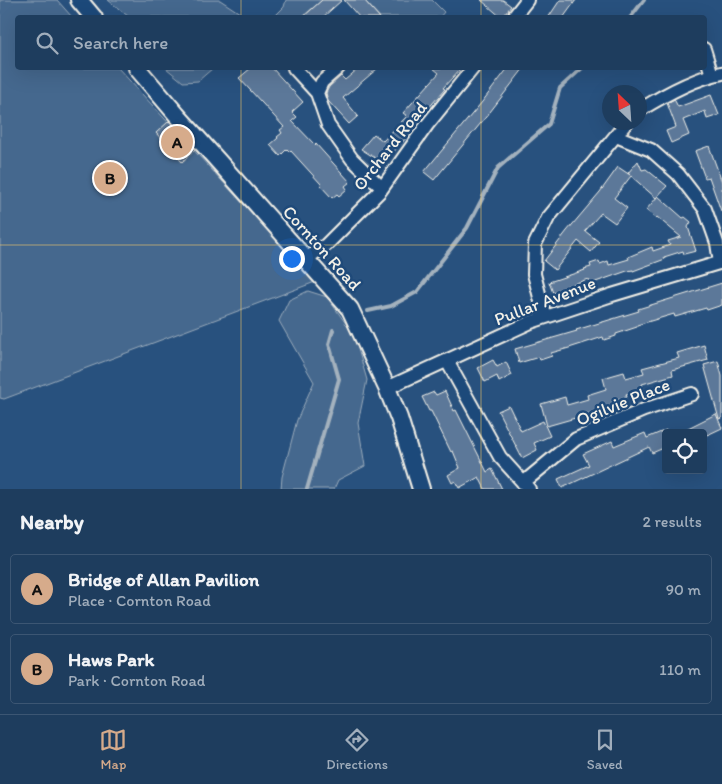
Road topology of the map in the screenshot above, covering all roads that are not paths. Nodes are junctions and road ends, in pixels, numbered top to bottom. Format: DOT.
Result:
graph roads {
  1 [pos="79,0"];
  2 [pos="527,0"];
  3 [pos="92,15"];
  4 [pos="515,15"];
  5 [pos="707,55"];
  6 [pos="138,70"];
  7 [pos="296,70"];
  8 [pos="336,70"];
  9 [pos="471,70"];
  10 [pos="717,74"];
  11 [pos="317,93"];
  12 [pos="647,106"];
  13 [pos="621,130"];
  14 [pos="616,136"];
  15 [pos="382,188"];
  16 [pos="306,259"];
  17 [pos="721,263"];
  18 [pos="545,317"];
  19 [pos="447,361"];
  20 [pos="387,388"];
  21 [pos="692,394"];
  22 [pos="526,486"];
  23 [pos="421,489"];
  1 -- 3 [label="main road"];
  2 -- 4 [label="street"];
  5 -- 10 [label="street"];
  6 -- 16 [label="main road, Cornton Road"];
  7 -- 11 [label="street"];
  8 -- 11 [label="street"];
  9 -- 15 [label="street, Orchard Road"];
  10 -- 12 [label="street"];
  11 -- 15 [label="street"];
  13 -- 14 [label="street"];
  14 -- 17 [label="street"];
  14 -- 18 [label="street"];
  15 -- 16 [label="street, Orchard Road"];
  16 -- 20 [label="main road, Cornton Road"];
  17 -- 18 [label="street, Pullar Avenue"];
  18 -- 19 [label="street, Pullar Avenue"];
  19 -- 20 [label="street, Pullar Avenue"];
  19 -- 22 [label="street"];
  20 -- 23 [label="main road, Cornton Road"];
  21 -- 22 [label="street, Ogilvie Place"];
}
